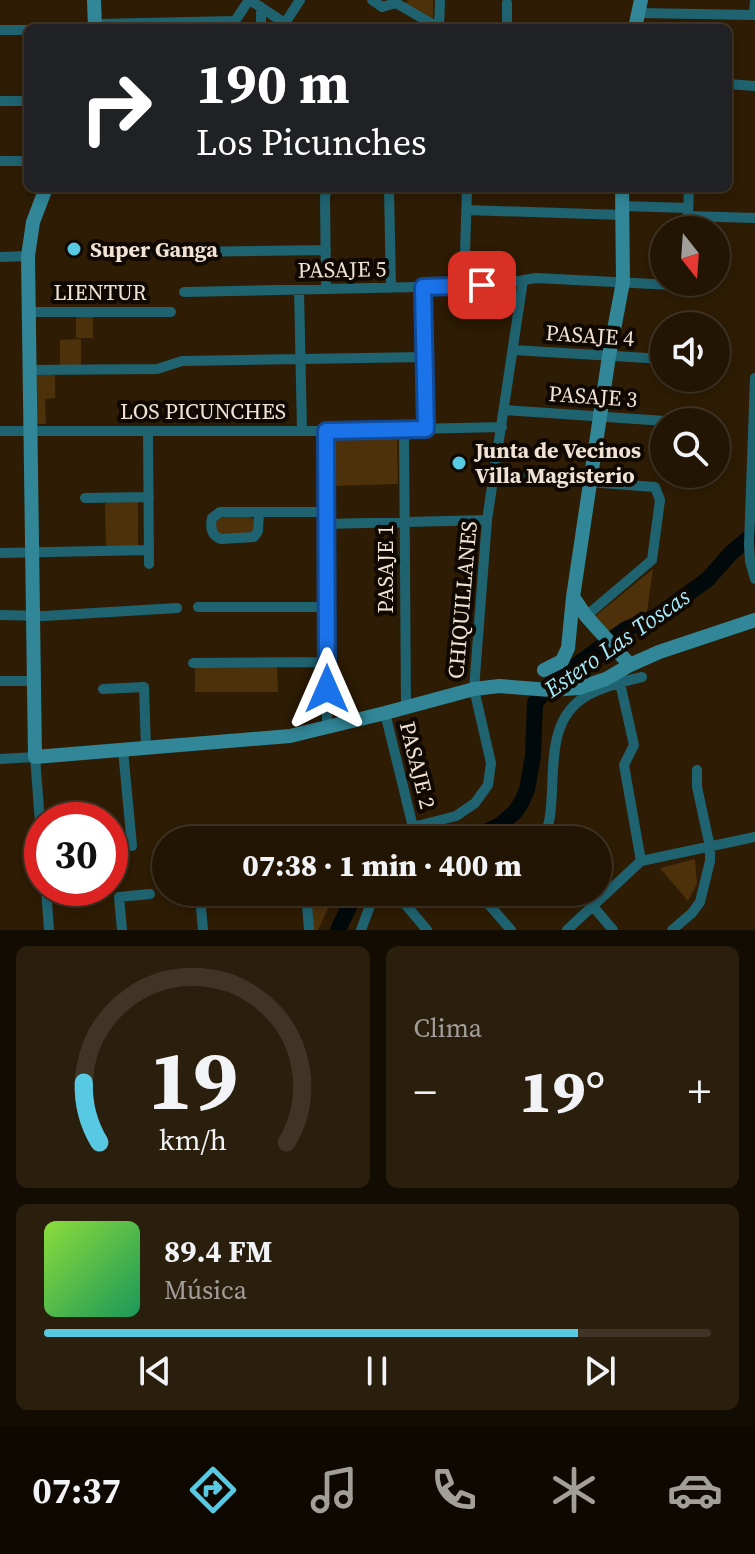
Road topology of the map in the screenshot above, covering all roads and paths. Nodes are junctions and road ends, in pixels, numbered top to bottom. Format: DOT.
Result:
graph roads {
  1 [pos="94,0"];
  2 [pos="249,0"];
  3 [pos="300,0"];
  4 [pos="372,0"];
  5 [pos="440,0"];
  6 [pos="755,0"];
  7 [pos="397,2"];
  8 [pos="507,3"];
  9 [pos="261,7"];
  10 [pos="638,14"];
  11 [pos="754,15"];
  12 [pos="95,24"];
  13 [pos="151,24"];
  14 [pos="261,24"];
  15 [pos="285,24"];
  16 [pos="289,24"];
  17 [pos="433,24"];
  18 [pos="439,24"];
  19 [pos="507,24"];
  20 [pos="0,30"];
  21 [pos="24,30"];
  22 [pos="732,84"];
  23 [pos="755,86"];
  24 [pos="0,101"];
  25 [pos="24,101"];
  26 [pos="0,161"];
  27 [pos="24,161"];
  28 [pos="44,192"];
  29 [pos="326,192"];
  30 [pos="389,192"];
  31 [pos="467,192"];
  32 [pos="622,192"];
  33 [pos="689,192"];
  34 [pos="467,210"];
  35 [pos="622,210"];
  36 [pos="688,212"];
  37 [pos="755,218"];
  38 [pos="326,250"];
  39 [pos="182,252"];
  40 [pos="28,256"];
  41 [pos="0,257"];
  42 [pos="523,280"];
  43 [pos="623,282"];
  44 [pos="650,284"];
  45 [pos="464,286"];
  46 [pos="423,287"];
  47 [pos="391,288"];
  48 [pos="326,289"];
  49 [pos="299,290"];
  50 [pos="184,292"];
  51 [pos="29,312"];
  52 [pos="171,312"];
  53 [pos="513,350"];
  54 [pos="609,356"];
  55 [pos="425,357"];
  56 [pos="650,358"];
  57 [pos="300,359"];
  58 [pos="29,370"];
  59 [pos="755,378"];
  60 [pos="504,410"];
  61 [pos="600,416"];
  62 [pos="650,420"];
  63 [pos="502,427"];
  64 [pos="404,429"];
  65 [pos="426,429"];
  66 [pos="30,430"];
  67 [pos="0,431"];
  68 [pos="148,431"];
  69 [pos="302,431"];
  70 [pos="326,431"];
  71 [pos="495,475"];
  72 [pos="590,483"];
  73 [pos="149,497"];
  74 [pos="85,498"];
  75 [pos="259,512"];
  76 [pos="326,518"];
  77 [pos="487,520"];
  78 [pos="405,522"];
  79 [pos="149,550"];
  80 [pos="32,552"];
  81 [pos="0,553"];
  82 [pos="149,564"];
  83 [pos="755,579"];
  84 [pos="573,597"];
  85 [pos="198,607"];
  86 [pos="326,607"];
  87 [pos="177,608"];
  88 [pos="0,615"];
  89 [pos="33,615"];
  90 [pos="586,616"];
  91 [pos="755,620"];
  92 [pos="625,659"];
  93 [pos="327,662"];
  94 [pos="193,663"];
  95 [pos="544,670"];
  96 [pos="642,677"];
  97 [pos="618,678"];
  98 [pos="0,681"];
  99 [pos="34,681"];
  100 [pos="103,689"];
  101 [pos="474,689"];
  102 [pos="406,708"];
  103 [pos="385,713"];
  104 [pos="327,728"];
  105 [pos="146,749"];
  106 [pos="123,750"];
  107 [pos="35,757"];
  108 [pos="0,759"];
  109 [pos="697,770"];
  110 [pos="38,802"];
  111 [pos="413,826"];
  112 [pos="417,826"];
  113 [pos="547,826"];
  114 [pos="755,837"];
  115 [pos="132,846"];
  116 [pos="710,847"];
  117 [pos="641,861"];
  118 [pos="612,887"];
  119 [pos="150,894"];
  120 [pos="47,906"];
  121 [pos="201,906"];
  122 [pos="307,906"];
  123 [pos="370,906"];
  124 [pos="407,906"];
  125 [pos="490,906"];
  126 [pos="591,906"];
  127 [pos="593,906"];
  128 [pos="49,930"];
  129 [pos="122,930"];
  130 [pos="203,930"];
  131 [pos="309,930"];
  132 [pos="361,930"];
  133 [pos="427,930"];
  134 [pos="511,930"];
  135 [pos="567,930"];
  136 [pos="613,930"];
  137 [pos="672,930"];
  1 -- 12 [label="main road"];
  2 -- 9 [label="street"];
  2 -- 13 [label="street"];
  3 -- 16 [label="street"];
  4 -- 7 [label="street"];
  5 -- 18 [label="street"];
  6 -- 11 [label="street"];
  7 -- 17 [label="street"];
  8 -- 19 [label="street"];
  9 -- 14 [label="street"];
  9 -- 15 [label="street"];
  10 -- 11 [label="street"];
  20 -- 21 [label="street"];
  22 -- 23 [label="street"];
  24 -- 25 [label="street"];
  26 -- 27 [label="street"];
  28 -- 40 [label="main road"];
  29 -- 38 [label="street"];
  30 -- 47 [label="street"];
  31 -- 34 [label="street"];
  32 -- 35 [label="main road"];
  33 -- 36 [label="street"];
  34 -- 35 [label="street"];
  34 -- 45 [label="street"];
  35 -- 36 [label="street"];
  35 -- 43 [label="main road"];
  36 -- 37 [label="street"];
  38 -- 39 [label="street"];
  38 -- 48 [label="street"];
  40 -- 41 [label="street"];
  40 -- 51 [label="main road"];
  42 -- 43 [label="street, PASAJE 5"];
  42 -- 45 [label="street, PASAJE 5"];
  42 -- 53 [label="street, CHIQUILLANES"];
  43 -- 44 [label="street, PASAJE 5"];
  43 -- 54 [label="main road"];
  45 -- 46 [label="street, PASAJE 5"];
  46 -- 47 [label="street, PASAJE 5"];
  46 -- 55 [label="street"];
  47 -- 48 [label="street, PASAJE 5"];
  48 -- 49 [label="street, PASAJE 5"];
  49 -- 50 [label="street, PASAJE 5"];
  49 -- 57 [label="street"];
  51 -- 52 [label="street, LIENTUR"];
  51 -- 58 [label="main road"];
  53 -- 54 [label="street, PASAJE 4"];
  53 -- 60 [label="street, CHIQUILLANES"];
  54 -- 56 [label="street, PASAJE 4"];
  54 -- 61 [label="main road"];
  55 -- 57 [label="street"];
  55 -- 65 [label="street"];
  57 -- 58 [label="street"];
  57 -- 69 [label="street"];
  58 -- 66 [label="main road"];
  59 -- 83 [label="street"];
  60 -- 61 [label="street, PASAJE 3"];
  60 -- 63 [label="street, CHIQUILLANES"];
  61 -- 62 [label="street, PASAJE 3"];
  61 -- 72 [label="main road"];
  63 -- 65 [label="street, LOS PICUNCHES"];
  63 -- 71 [label="street, CHIQUILLANES"];
  64 -- 65 [label="street, LOS PICUNCHES"];
  64 -- 70 [label="street, LOS PICUNCHES"];
  64 -- 78 [label="street, PASAJE 1"];
  66 -- 67 [label="street, LOS PICUNCHES"];
  66 -- 68 [label="street, LOS PICUNCHES"];
  66 -- 80 [label="main road"];
  68 -- 69 [label="street, LOS PICUNCHES"];
  68 -- 73 [label="street"];
  69 -- 70 [label="street, LOS PICUNCHES"];
  70 -- 76 [label="street"];
  71 -- 72 [label="street"];
  71 -- 77 [label="street, CHIQUILLANES"];
  72 -- 84 [label="main road"];
  72 -- 90 [label="street"];
  73 -- 74 [label="street"];
  73 -- 79 [label="street"];
  75 -- 75 [label="street"];
  75 -- 76 [label="street"];
  76 -- 78 [label="street"];
  76 -- 86 [label="street"];
  77 -- 78 [label="street"];
  77 -- 101 [label="street, CHIQUILLANES"];
  78 -- 102 [label="street, PASAJE 1"];
  79 -- 80 [label="street"];
  79 -- 82 [label="street"];
  80 -- 81 [label="street"];
  80 -- 89 [label="main road"];
  84 -- 90 [label="main road"];
  84 -- 95 [label="main road"];
  85 -- 86 [label="street"];
  86 -- 93 [label="street"];
  87 -- 89 [label="street"];
  88 -- 89 [label="street"];
  89 -- 99 [label="main road"];
  90 -- 92 [label="main road"];
  91 -- 92 [label="main road"];
  92 -- 97 [label="main road"];
  93 -- 94 [label="street"];
  93 -- 104 [label="street"];
  96 -- 97 [label="street"];
  97 -- 101 [label="main road"];
  97 -- 113 [label="street"];
  97 -- 117 [label="street"];
  98 -- 99 [label="street"];
  99 -- 107 [label="main road"];
  100 -- 105 [label="street"];
  101 -- 102 [label="main road"];
  101 -- 112 [label="street, CHIQUILLANES"];
  102 -- 103 [label="main road"];
  103 -- 104 [label="main road"];
  103 -- 111 [label="street, PASAJE 2"];
  104 -- 105 [label="main road"];
  105 -- 106 [label="main road"];
  106 -- 107 [label="main road"];
  106 -- 115 [label="street"];
  107 -- 108 [label="street"];
  107 -- 110 [label="street"];
  109 -- 116 [label="street"];
  114 -- 116 [label="street"];
  116 -- 117 [label="street"];
  116 -- 137 [label="street"];
  117 -- 118 [label="street"];
  119 -- 129 [label="street"];
  120 -- 128 [label="street"];
  121 -- 130 [label="street"];
  122 -- 131 [label="street"];
  123 -- 132 [label="street"];
  124 -- 133 [label="street"];
  125 -- 134 [label="street"];
  126 -- 135 [label="street"];
  127 -- 136 [label="street"];
}
